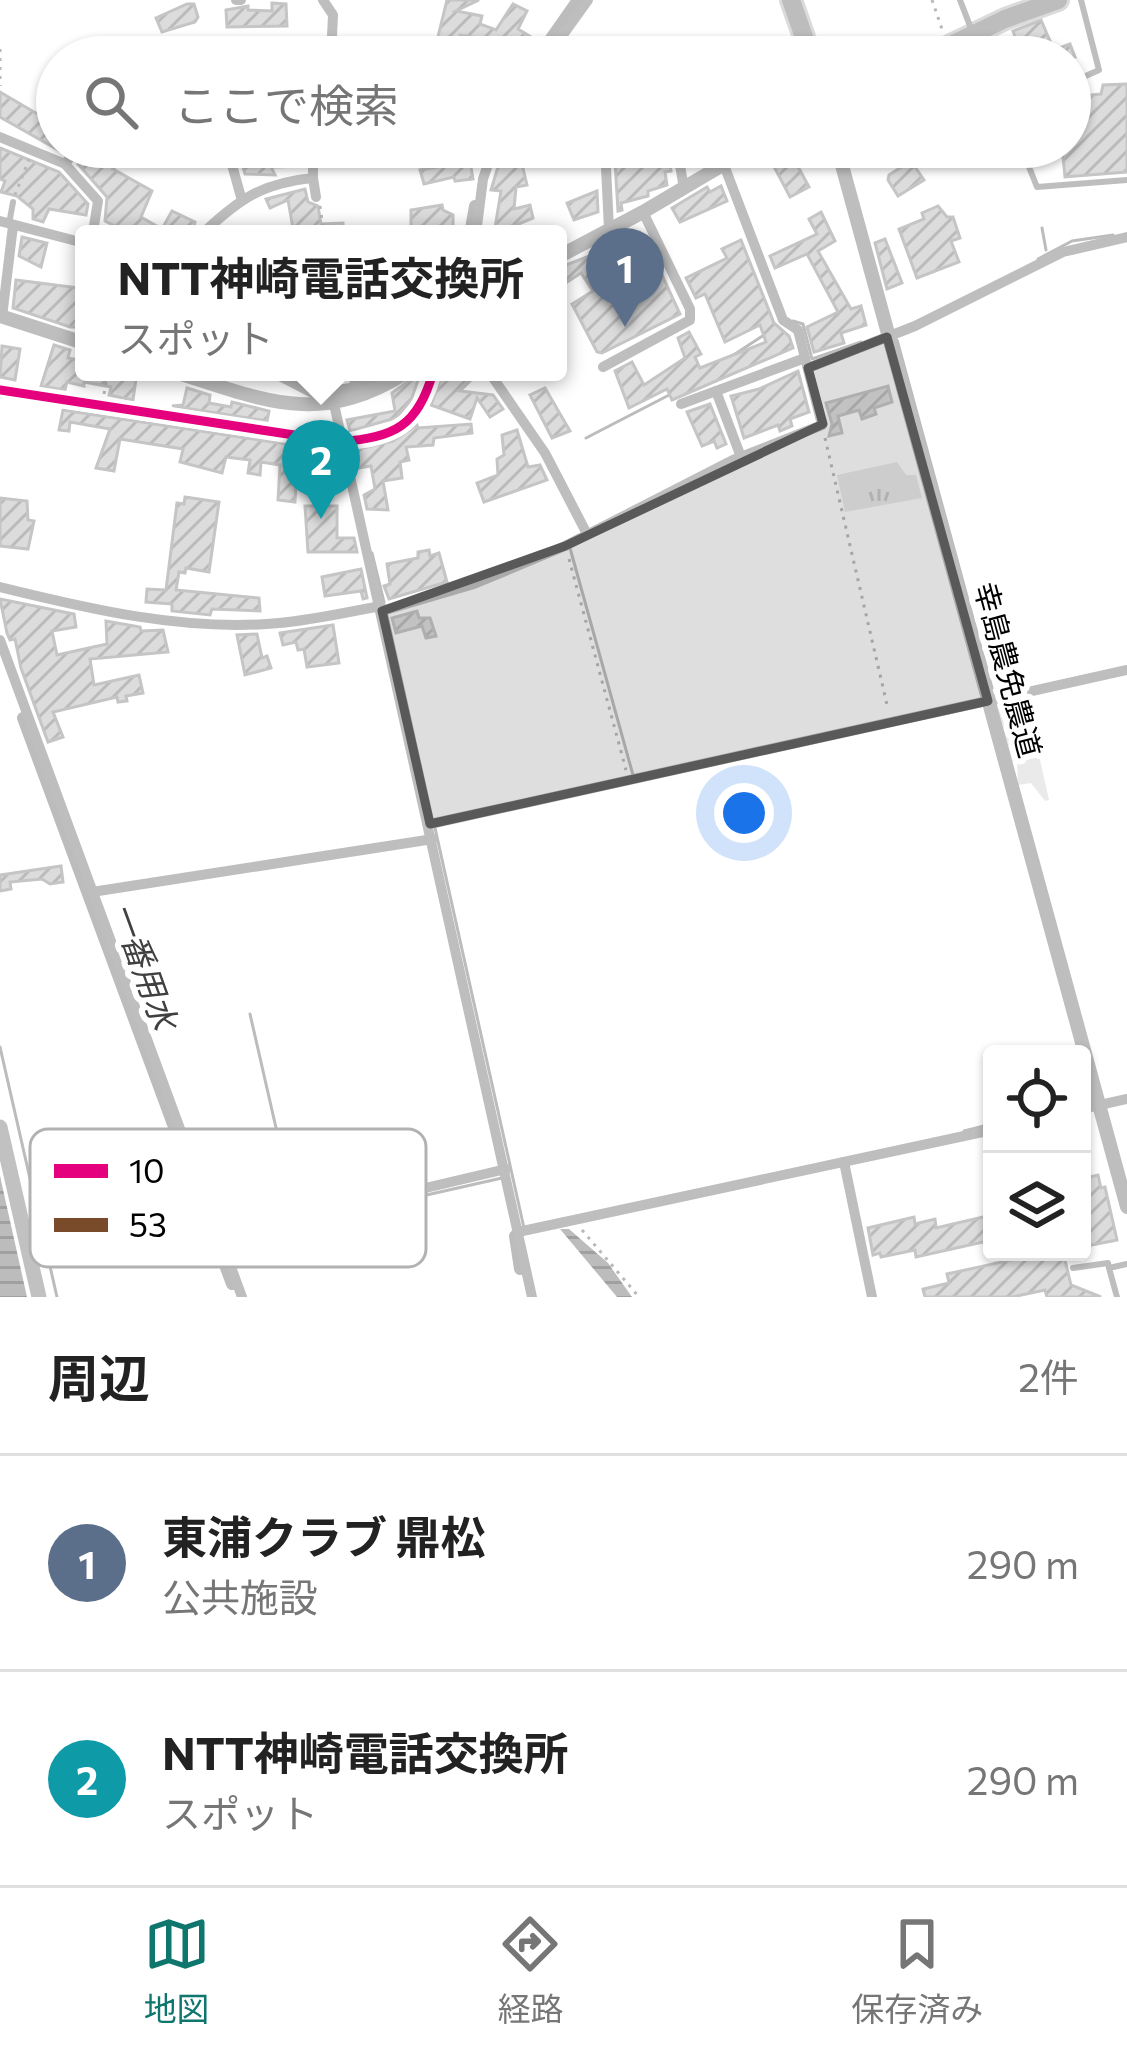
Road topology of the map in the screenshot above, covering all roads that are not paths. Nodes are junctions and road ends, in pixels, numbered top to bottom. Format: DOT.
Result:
graph roads {
  1 [pos="322,0"];
  2 [pos="588,0"];
  3 [pos="791,0"];
  4 [pos="960,0"];
  5 [pos="1058,0"];
  6 [pos="1081,0"];
  7 [pos="972,34"];
  8 [pos="332,36"];
  9 [pos="562,36"];
  10 [pos="804,36"];
  11 [pos="968,36"];
  12 [pos="1091,36"];
  13 [pos="1091,37"];
  14 [pos="1091,74"];
  15 [pos="0,137"];
  16 [pos="36,154"];
  17 [pos="69,168"];
  18 [pos="233,168"];
  19 [pos="314,168"];
  20 [pos="487,168"];
  21 [pos="606,168"];
  22 [pos="680,168"];
  23 [pos="719,168"];
  24 [pos="725,168"];
  25 [pos="843,168"];
  26 [pos="1029,168"];
  27 [pos="314,178"];
  28 [pos="1127,181"];
  29 [pos="684,189"];
  30 [pos="241,197"];
  31 [pos="316,197"];
  32 [pos="13,202"];
  33 [pos="643,212"];
  34 [pos="8,221"];
  35 [pos="96,225"];
  36 [pos="211,225"];
  37 [pos="477,225"];
  38 [pos="609,229"];
  39 [pos="1127,237"];
  40 [pos="75,240"];
  41 [pos="567,252"];
  42 [pos="1,317"];
  43 [pos="887,337"];
  44 [pos="75,340"];
  45 [pos="806,363"];
  46 [pos="603,367"];
  47 [pos="206,381"];
  48 [pos="289,381"];
  49 [pos="393,381"];
  50 [pos="429,381"];
  51 [pos="495,381"];
  52 [pos="356,386"];
  53 [pos="0,390"];
  54 [pos="716,391"];
  55 [pos="334,404"];
  56 [pos="681,404"];
  57 [pos="340,442"];
  58 [pos="741,457"];
  59 [pos="586,532"];
  60 [pos="0,587"];
  61 [pos="384,609"];
  62 [pos="0,640"];
  63 [pos="1127,670"];
  64 [pos="988,701"];
  65 [pos="432,823"];
  66 [pos="433,839"];
  67 [pos="92,892"];
  68 [pos="1127,1099"];
  69 [pos="1099,1106"];
  70 [pos="1091,1107"];
  71 [pos="0,1127"];
  72 [pos="179,1129"];
  73 [pos="983,1132"];
  74 [pos="844,1162"];
  75 [pos="506,1169"];
  76 [pos="426,1188"];
  77 [pos="1127,1208"];
  78 [pos="523,1231"];
  79 [pos="30,1258"];
  80 [pos="1127,1264"];
  81 [pos="32,1267"];
  82 [pos="230,1267"];
  83 [pos="1073,1268"];
  84 [pos="1109,1268"];
  85 [pos="39,1297"];
  86 [pos="242,1297"];
  87 [pos="532,1297"];
  88 [pos="872,1297"];
  89 [pos="1117,1297"];
  1 -- 8 [label="street"];
  2 -- 9 [label="street"];
  3 -- 10 [label="main road"];
  4 -- 7 [label="lane"];
  5 -- 7 [label="main road"];
  6 -- 12 [label="lane"];
  7 -- 11 [label="main road"];
  13 -- 14 [label="lane"];
  15 -- 16 [label="street"];
  17 -- 35 [label="street"];
  18 -- 30 [label="street"];
  19 -- 27 [label="street"];
  20 -- 37 [label="street"];
  21 -- 38 [label="street"];
  22 -- 29 [label="street"];
  23 -- 29 [label="street"];
  24 -- 45 [label="street"];
  25 -- 43 [label="street, 幸島農免農道"];
  26 -- 28 [label="lane"];
  27 -- 30 [label="street"];
  27 -- 31 [label="street"];
  29 -- 33 [label="street"];
  30 -- 36 [label="street"];
  32 -- 34 [label="lane"];
  33 -- 38 [label="street"];
  33 -- 46 [label="street"];
  34 -- 40 [label="street"];
  34 -- 42 [label="street"];
  38 -- 41 [label="street"];
  39 -- 43 [label="street"];
  42 -- 44 [label="street"];
  43 -- 45 [label="street"];
  43 -- 64 [label="street, 幸島農免農道"];
  45 -- 54 [label="street"];
  45 -- 58 [label="street"];
  47 -- 55 [label="street"];
  48 -- 55 [label="street"];
  49 -- 52 [label="street"];
  50 -- 57 [label="street"];
  51 -- 59 [label="street"];
  52 -- 55 [label="street"];
  53 -- 57 [label="street"];
  54 -- 56 [label="street"];
  54 -- 58 [label="street"];
  55 -- 57 [label="street"];
  57 -- 61 [label="street"];
  58 -- 59 [label="street"];
  59 -- 61 [label="street"];
  60 -- 61 [label="street"];
  61 -- 65 [label="street"];
  62 -- 67 [label="street"];
  63 -- 64 [label="street"];
  64 -- 65 [label="street"];
  64 -- 69 [label="street, 幸島農免農道"];
  65 -- 66 [label="street"];
  66 -- 67 [label="street"];
  66 -- 75 [label="street"];
  67 -- 72 [label="street"];
  68 -- 69 [label="street"];
  69 -- 70 [label="street"];
  69 -- 77 [label="street, 幸島農免農道"];
  71 -- 79 [label="main road"];
  73 -- 74 [label="street"];
  74 -- 78 [label="street"];
  74 -- 88 [label="street"];
  75 -- 76 [label="street"];
  75 -- 78 [label="street"];
  78 -- 87 [label="street"];
  80 -- 84 [label="lane"];
  81 -- 85 [label="main road"];
  82 -- 86 [label="street"];
  83 -- 84 [label="lane"];
  84 -- 89 [label="lane"];
}
